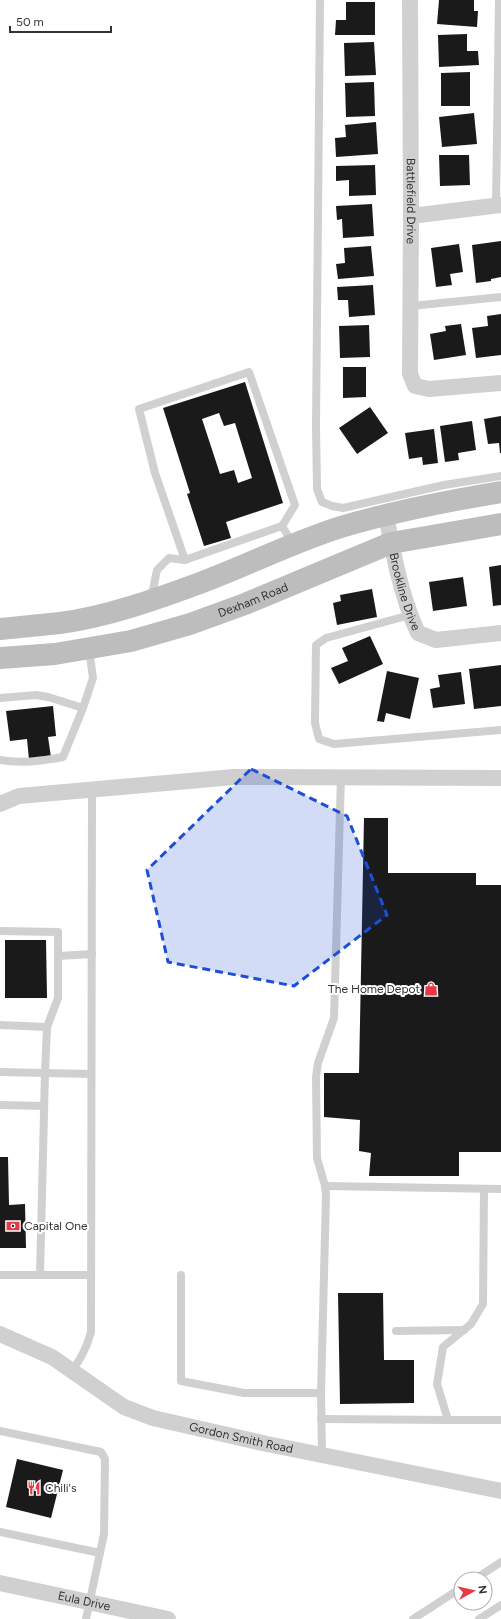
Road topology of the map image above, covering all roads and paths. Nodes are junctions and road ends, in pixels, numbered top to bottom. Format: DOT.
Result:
graph roads {
  1 [pos="320,0"];
  2 [pos="410,0"];
  3 [pos="499,0"];
  4 [pos="499,206"];
  5 [pos="411,216"];
  6 [pos="501,297"];
  7 [pos="410,306"];
  8 [pos="501,383"];
  9 [pos="501,476"];
  10 [pos="501,492"];
  11 [pos="386,514"];
  12 [pos="501,524"];
  13 [pos="287,535"];
  14 [pos="391,543"];
  15 [pos="185,560"];
  16 [pos="151,600"];
  17 [pos="410,615"];
  18 [pos="0,629"];
  19 [pos="501,633"];
  20 [pos="90,649"];
  21 [pos="0,658"];
  22 [pos="0,698"];
  23 [pos="83,708"];
  24 [pos="501,730"];
  25 [pos="0,760"];
  26 [pos="341,776"];
  27 [pos="501,778"];
  28 [pos="92,789"];
  29 [pos="0,804"];
  30 [pos="0,931"];
  31 [pos="92,954"];
  32 [pos="58,956"];
  33 [pos="0,1025"];
  34 [pos="47,1027"];
  35 [pos="0,1072"];
  36 [pos="45,1072"];
  37 [pos="91,1074"];
  38 [pos="0,1105"];
  39 [pos="44,1106"];
  40 [pos="325,1186"];
  41 [pos="484,1189"];
  42 [pos="501,1190"];
  43 [pos="0,1274"];
  44 [pos="91,1275"];
  45 [pos="181,1275"];
  46 [pos="40,1276"];
  47 [pos="464,1330"];
  48 [pos="396,1331"];
  49 [pos="0,1334"];
  50 [pos="72,1370"];
  51 [pos="321,1393"];
  52 [pos="322,1419"];
  53 [pos="448,1420"];
  54 [pos="501,1420"];
  55 [pos="0,1431"];
  56 [pos="322,1455"];
  57 [pos="501,1491"];
  58 [pos="0,1532"];
  59 [pos="100,1553"];
  60 [pos="501,1562"];
  61 [pos="487,1571"];
  62 [pos="0,1584"];
  63 [pos="453,1593"];
  64 [pos="89,1602"];
  65 [pos="501,1605"];
  66 [pos="86,1619"];
  67 [pos="168,1619"];
  68 [pos="413,1619"];
  69 [pos="479,1619"];
  1 -- 9 [label="lane"];
  2 -- 5 [label="street, Battlefield Drive"];
  3 -- 4 [label="lane"];
  4 -- 5 [label="street"];
  5 -- 7 [label="street, Battlefield Drive"];
  6 -- 7 [label="lane"];
  7 -- 8 [label="street, Battlefield Drive"];
  10 -- 11 [label="street"];
  11 -- 13 [label="street"];
  11 -- 14 [label="street, Brookline Drive"];
  12 -- 14 [label="street, Dexham Road"];
  13 -- 15 [label="lane"];
  13 -- 15 [label="lane"];
  13 -- 16 [label="street"];
  14 -- 17 [label="street, Brookline Drive"];
  14 -- 20 [label="street, Dexham Road"];
  15 -- 16 [label="lane"];
  16 -- 18 [label="street"];
  17 -- 19 [label="street, Brookline Drive"];
  17 -- 24 [label="lane"];
  20 -- 21 [label="street, Dexham Road"];
  20 -- 23 [label="lane"];
  22 -- 23 [label="lane"];
  23 -- 25 [label="lane"];
  26 -- 27 [label="street"];
  26 -- 28 [label="street"];
  26 -- 40 [label="lane"];
  28 -- 29 [label="street"];
  28 -- 31 [label="lane"];
  30 -- 32 [label="lane"];
  31 -- 32 [label="lane"];
  31 -- 37 [label="lane"];
  32 -- 34 [label="lane"];
  33 -- 34 [label="lane"];
  34 -- 36 [label="lane"];
  35 -- 36 [label="lane"];
  36 -- 37 [label="lane"];
  36 -- 39 [label="lane"];
  37 -- 44 [label="lane"];
  38 -- 39 [label="lane"];
  39 -- 46 [label="lane"];
  40 -- 41 [label="lane"];
  40 -- 51 [label="lane"];
  41 -- 42 [label="lane"];
  41 -- 47 [label="lane"];
  43 -- 46 [label="lane"];
  44 -- 46 [label="lane"];
  44 -- 50 [label="lane"];
  45 -- 51 [label="lane"];
  47 -- 48 [label="lane"];
  47 -- 53 [label="lane"];
  49 -- 50 [label="street, Gordon Smith Road"];
  50 -- 56 [label="street, Gordon Smith Road"];
  51 -- 52 [label="lane"];
  52 -- 53 [label="lane"];
  52 -- 56 [label="lane"];
  53 -- 54 [label="lane"];
  55 -- 59 [label="lane"];
  56 -- 57 [label="street, Gordon Smith Road"];
  58 -- 59 [label="lane"];
  59 -- 64 [label="lane"];
  60 -- 61 [label="lane"];
  62 -- 64 [label="street, Eula Drive"];
  63 -- 68 [label="lane"];
  64 -- 66 [label="lane"];
  64 -- 67 [label="street, Eula Drive"];
  65 -- 69 [label="lane"];
}
